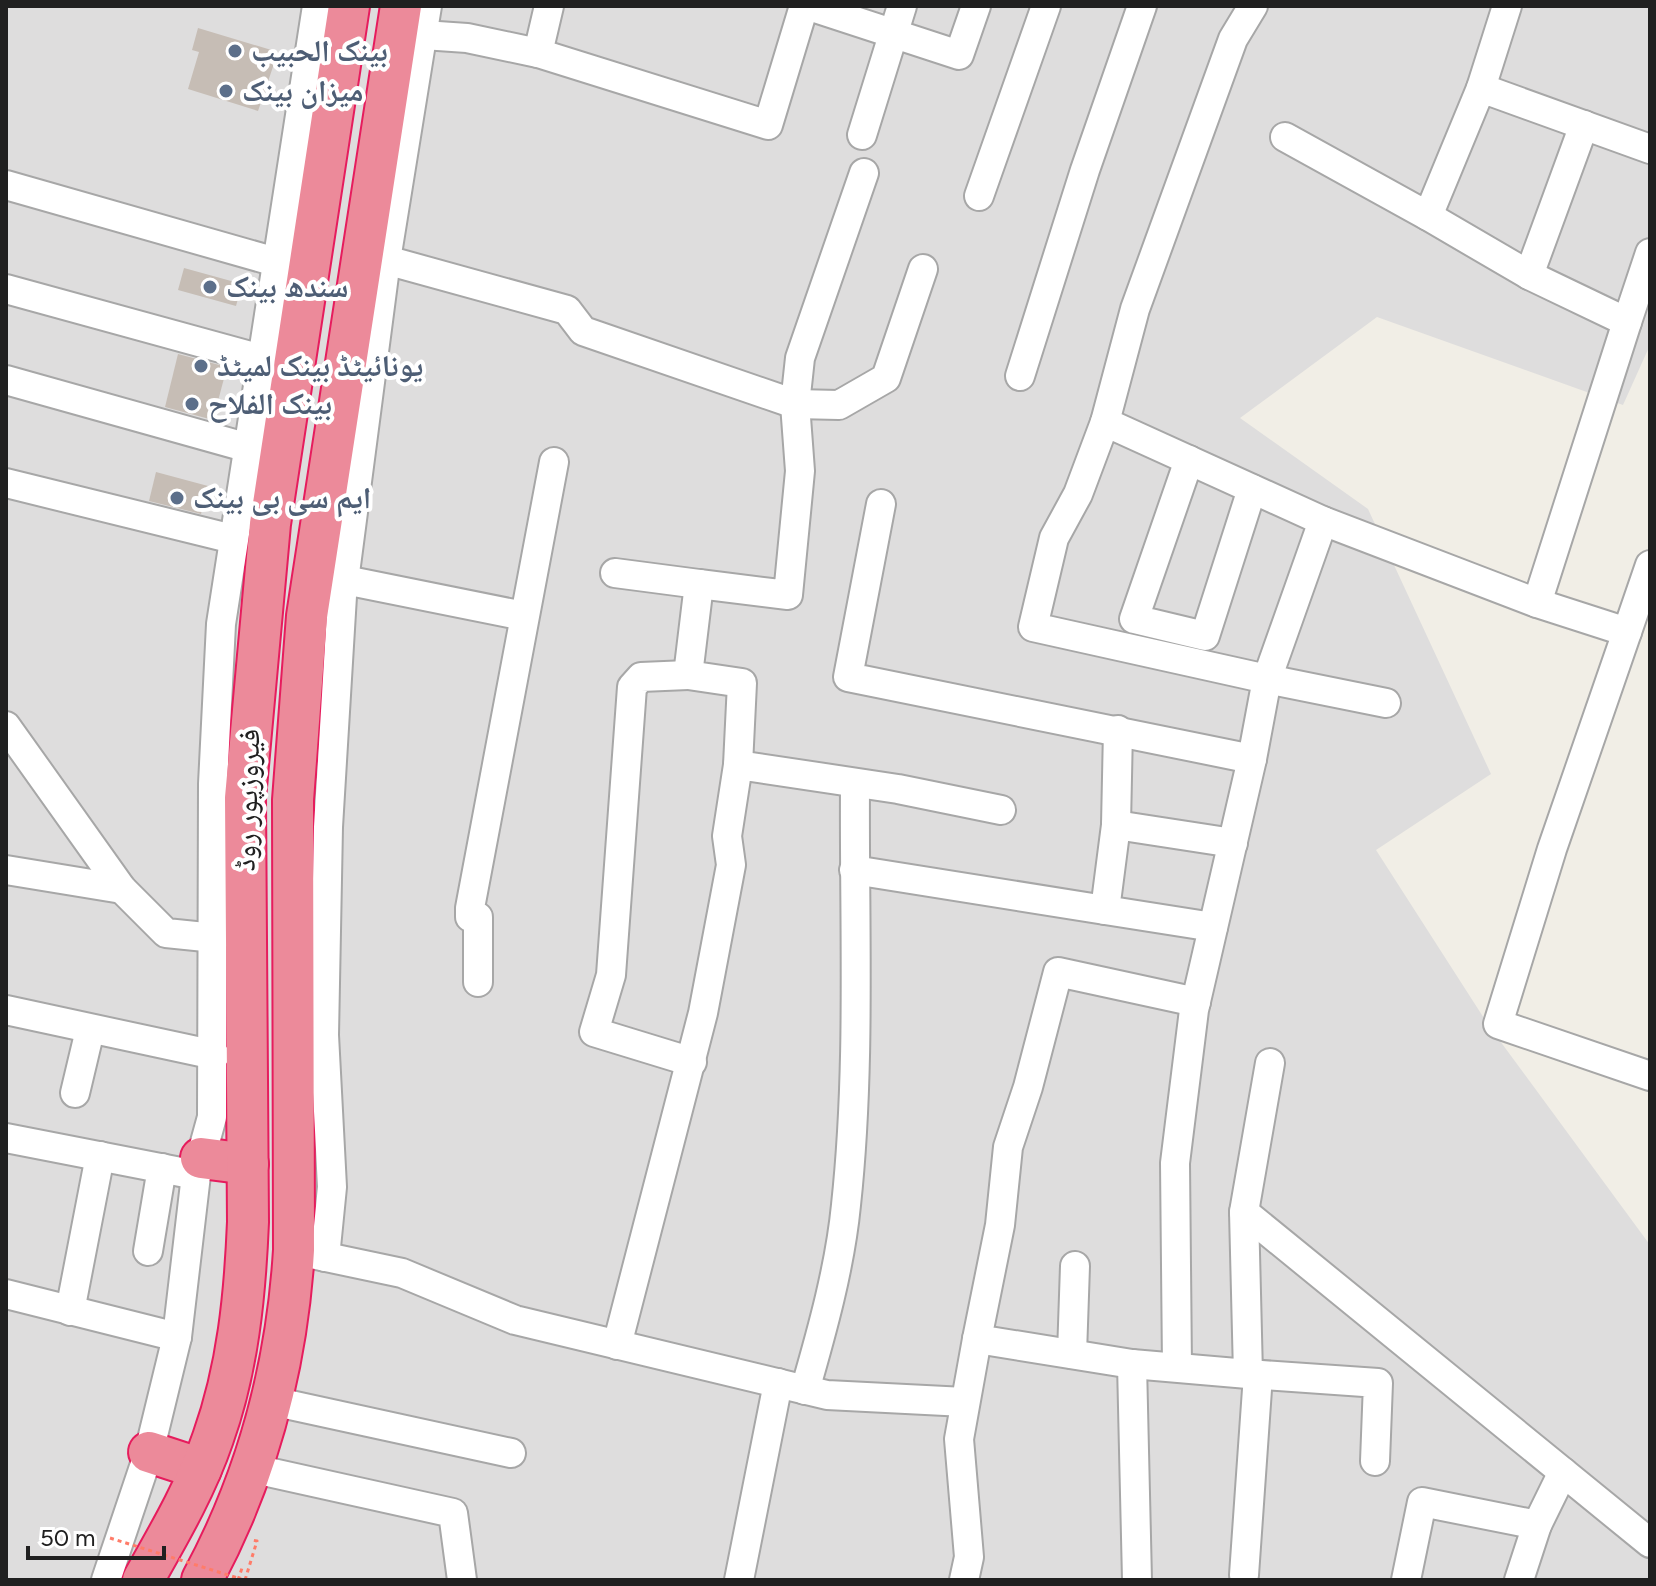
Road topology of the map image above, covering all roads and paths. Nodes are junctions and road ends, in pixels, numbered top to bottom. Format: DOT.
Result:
graph roads {
  1 [pos="317,6"];
  2 [pos="349,6"];
  3 [pos="427,6"];
  4 [pos="549,6"];
  5 [pos="806,6"];
  6 [pos="902,6"];
  7 [pos="976,6"];
  8 [pos="1046,6"];
  9 [pos="1142,6"];
  10 [pos="1253,6"];
  11 [pos="1507,6"];
  12 [pos="412,21"];
  13 [pos="893,34"];
  14 [pos="538,53"];
  15 [pos="1481,88"];
  16 [pos="1584,125"];
  17 [pos="862,135"];
  18 [pos="1285,137"];
  19 [pos="1650,149"];
  20 [pos="864,173"];
  21 [pos="6,185"];
  22 [pos="979,196"];
  23 [pos="1428,216"];
  24 [pos="1650,253"];
  25 [pos="386,260"];
  26 [pos="276,262"];
  27 [pos="923,269"];
  28 [pos="1529,275"];
  29 [pos="6,289"];
  30 [pos="1627,322"];
  31 [pos="261,359"];
  32 [pos="1020,376"];
  33 [pos="6,380"];
  34 [pos="795,404"];
  35 [pos="1105,422"];
  36 [pos="349,434"];
  37 [pos="264,452"];
  38 [pos="1189,460"];
  39 [pos="554,462"];
  40 [pos="6,483"];
  41 [pos="1252,489"];
  42 [pos="881,504"];
  43 [pos="1323,521"];
  44 [pos="233,539"];
  45 [pos="1650,565"];
  46 [pos="615,573"];
  47 [pos="345,580"];
  48 [pos="699,584"];
  49 [pos="1537,603"];
  50 [pos="524,616"];
  51 [pos="1627,632"];
  52 [pos="688,675"];
  53 [pos="1267,679"];
  54 [pos="1386,703"];
  55 [pos="6,726"];
  56 [pos="1118,730"];
  57 [pos="1252,759"];
  58 [pos="738,765"];
  59 [pos="855,785"];
  60 [pos="245,798"];
  61 [pos="293,800"];
  62 [pos="1001,810"];
  63 [pos="1116,825"];
  64 [pos="1233,843"];
  65 [pos="6,870"];
  66 [pos="854,870"];
  67 [pos="122,889"];
  68 [pos="1105,910"];
  69 [pos="1213,927"];
  70 [pos="215,938"];
  71 [pos="478,982"];
  72 [pos="1196,1002"];
  73 [pos="6,1010"];
  74 [pos="90,1030"];
  75 [pos="215,1055"];
  76 [pos="692,1062"];
  77 [pos="1270,1063"];
  78 [pos="1650,1076"];
  79 [pos="75,1093"];
  80 [pos="6,1138"];
  81 [pos="100,1156"];
  82 [pos="248,1164"];
  83 [pos="198,1167"];
  84 [pos="162,1168"];
  85 [pos="1244,1212"];
  86 [pos="148,1251"];
  87 [pos="310,1254"];
  88 [pos="1075,1266"];
  89 [pos="6,1294"];
  90 [pos="70,1311"];
  91 [pos="177,1337"];
  92 [pos="977,1339"];
  93 [pos="617,1345"];
  94 [pos="1072,1354"];
  95 [pos="1132,1364"];
  96 [pos="1177,1367"];
  97 [pos="1253,1374"];
  98 [pos="792,1387"];
  99 [pos="272,1401"];
  100 [pos="965,1402"];
  101 [pos="149,1452"];
  102 [pos="511,1453"];
  103 [pos="1375,1461"];
  104 [pos="250,1468"];
  105 [pos="201,1469"];
  106 [pos="1563,1472"];
  107 [pos="1537,1525"];
  108 [pos="110,1538"];
  109 [pos="257,1541"];
  110 [pos="1650,1543"];
  111 [pos="1244,1575"];
  112 [pos="106,1580"];
  113 [pos="143,1580"];
  114 [pos="202,1580"];
  115 [pos="244,1580"];
  116 [pos="462,1580"];
  117 [pos="739,1580"];
  118 [pos="964,1580"];
  119 [pos="1137,1580"];
  120 [pos="1406,1580"];
  121 [pos="1519,1580"];
  1 -- 26 [label="street"];
  2 -- 37 [label="highway, فیروزپور روڈ"];
  3 -- 12 [label="street"];
  4 -- 14 [label="street"];
  5 -- 13 [label="street"];
  5 -- 14 [label="street"];
  6 -- 13 [label="street"];
  7 -- 13 [label="street"];
  8 -- 22 [label="street"];
  9 -- 32 [label="street"];
  10 -- 35 [label="street"];
  11 -- 15 [label="street"];
  12 -- 14 [label="street"];
  12 -- 25 [label="street"];
  12 -- 36 [label="highway, فیروزپور روڈ"];
  13 -- 17 [label="street"];
  15 -- 16 [label="street"];
  15 -- 23 [label="street"];
  16 -- 19 [label="street"];
  16 -- 28 [label="street"];
  18 -- 23 [label="street"];
  20 -- 34 [label="street"];
  21 -- 26 [label="street"];
  23 -- 28 [label="street"];
  24 -- 30 [label="street"];
  25 -- 34 [label="street"];
  25 -- 36 [label="street"];
  26 -- 31 [label="street"];
  27 -- 34 [label="street"];
  28 -- 30 [label="street"];
  29 -- 31 [label="street"];
  30 -- 49 [label="street"];
  31 -- 37 [label="street"];
  33 -- 37 [label="street"];
  34 -- 48 [label="street"];
  35 -- 38 [label="street"];
  35 -- 53 [label="street"];
  36 -- 47 [label="street"];
  36 -- 61 [label="highway, فیروزپور روڈ"];
  37 -- 44 [label="street"];
  37 -- 60 [label="highway, فیروزپور روڈ"];
  38 -- 41 [label="street"];
  38 -- 41 [label="street"];
  39 -- 50 [label="street"];
  40 -- 44 [label="street"];
  41 -- 43 [label="street"];
  42 -- 56 [label="street"];
  43 -- 49 [label="street"];
  43 -- 53 [label="street"];
  44 -- 70 [label="street"];
  45 -- 51 [label="street"];
  46 -- 48 [label="street"];
  47 -- 50 [label="street"];
  47 -- 87 [label="street"];
  48 -- 52 [label="street"];
  49 -- 51 [label="street"];
  50 -- 71 [label="street"];
  51 -- 78 [label="street"];
  52 -- 58 [label="street"];
  52 -- 76 [label="street"];
  53 -- 54 [label="street"];
  53 -- 57 [label="street"];
  55 -- 67 [label="street"];
  56 -- 57 [label="street"];
  56 -- 63 [label="street"];
  57 -- 64 [label="street"];
  58 -- 59 [label="street"];
  58 -- 76 [label="street"];
  59 -- 62 [label="street"];
  59 -- 66 [label="street"];
  60 -- 61 [label="highway"];
  60 -- 82 [label="highway, فیروزپور روڈ"];
  61 -- 87 [label="highway, فیروزپور روڈ"];
  63 -- 64 [label="street"];
  63 -- 68 [label="street"];
  64 -- 69 [label="street"];
  65 -- 67 [label="street"];
  66 -- 68 [label="street"];
  66 -- 98 [label="street"];
  67 -- 70 [label="street"];
  68 -- 69 [label="street"];
  69 -- 72 [label="street"];
  70 -- 75 [label="street"];
  72 -- 92 [label="street"];
  72 -- 96 [label="street"];
  73 -- 74 [label="street"];
  74 -- 75 [label="street"];
  74 -- 79 [label="street"];
  75 -- 83 [label="street"];
  76 -- 93 [label="street"];
  77 -- 85 [label="street"];
  80 -- 81 [label="street"];
  81 -- 84 [label="street"];
  81 -- 90 [label="street"];
  82 -- 83 [label="highway"];
  82 -- 105 [label="highway, فیروزپور روڈ"];
  83 -- 84 [label="street"];
  83 -- 91 [label="street"];
  84 -- 86 [label="street"];
  85 -- 97 [label="street"];
  85 -- 106 [label="street"];
  87 -- 93 [label="street"];
  87 -- 99 [label="highway, فیروزپور روڈ"];
  88 -- 94 [label="street"];
  89 -- 90 [label="street"];
  90 -- 91 [label="street"];
  91 -- 101 [label="street"];
  92 -- 94 [label="street"];
  92 -- 100 [label="street"];
  93 -- 98 [label="street"];
  94 -- 95 [label="street"];
  95 -- 96 [label="street"];
  95 -- 119 [label="street"];
  96 -- 97 [label="street"];
  97 -- 103 [label="street"];
  97 -- 111 [label="street"];
  98 -- 100 [label="street"];
  98 -- 117 [label="street"];
  99 -- 102 [label="street"];
  99 -- 104 [label="highway, فیروزپور روڈ"];
  100 -- 118 [label="street"];
  101 -- 105 [label="highway"];
  101 -- 112 [label="street"];
  104 -- 114 [label="highway, فیروزپور روڈ"];
  104 -- 116 [label="street"];
  105 -- 113 [label="highway, فیروزپور روڈ"];
  106 -- 107 [label="street"];
  106 -- 110 [label="street"];
  107 -- 120 [label="street"];
  107 -- 121 [label="street"];
  108 -- 115 [label="path, bridge"];
  109 -- 115 [label="path"];
}
